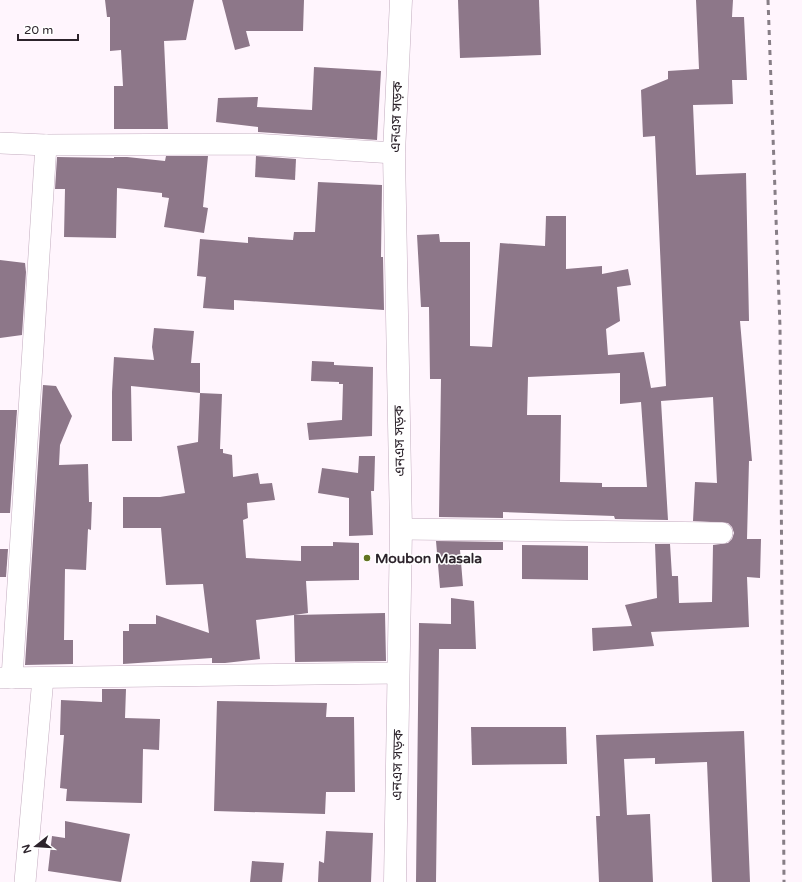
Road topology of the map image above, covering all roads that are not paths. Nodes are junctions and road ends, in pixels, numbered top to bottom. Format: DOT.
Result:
graph roads {
  1 [pos="401,0"];
  2 [pos="0,143"];
  3 [pos="46,145"];
  4 [pos="394,153"];
  5 [pos="401,529"];
  6 [pos="722,533"];
  7 [pos="398,673"];
  8 [pos="6,678"];
  9 [pos="43,678"];
  10 [pos="25,882"];
  11 [pos="394,882"];
  1 -- 4 [label="main road, এনএস সড়ক"];
  2 -- 3 [label="street"];
  3 -- 4 [label="street"];
  3 -- 8 [label="street"];
  4 -- 5 [label="main road, এনএস সড়ক"];
  5 -- 6 [label="street"];
  5 -- 7 [label="main road, এনএস সড়ক"];
  7 -- 9 [label="street"];
  7 -- 11 [label="main road, এনএস সড়ক"];
  8 -- 9 [label="street"];
  9 -- 10 [label="street"];
}
